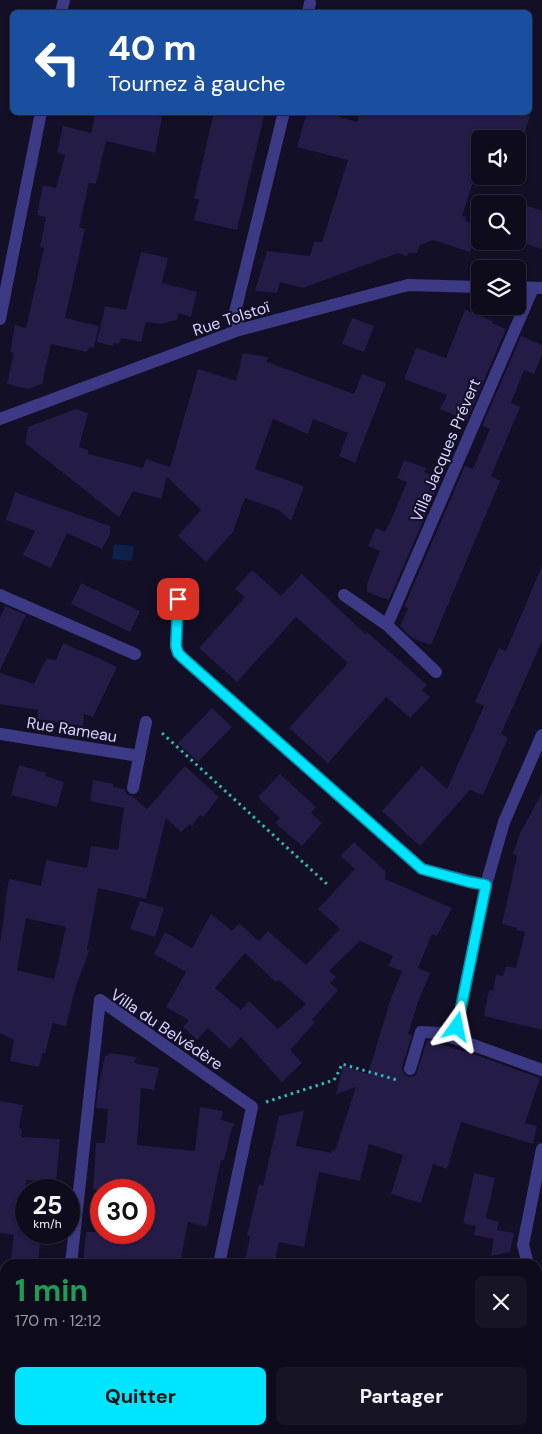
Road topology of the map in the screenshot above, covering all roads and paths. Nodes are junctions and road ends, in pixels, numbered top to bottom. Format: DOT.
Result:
graph roads {
  1 [pos="40,115"];
  2 [pos="283,115"];
  3 [pos="471,287"];
  4 [pos="538,288"];
  5 [pos="0,319"];
  6 [pos="239,330"];
  7 [pos="0,419"];
  8 [pos="178,584"];
  9 [pos="344,594"];
  10 [pos="0,595"];
  11 [pos="387,625"];
  12 [pos="135,654"];
  13 [pos="436,672"];
  14 [pos="146,722"];
  15 [pos="0,734"];
  16 [pos="542,735"];
  17 [pos="139,756"];
  18 [pos="133,788"];
  19 [pos="486,885"];
  20 [pos="329,886"];
  21 [pos="457,1027"];
  22 [pos="410,1068"];
  23 [pos="542,1070"];
  24 [pos="252,1107"];
  25 [pos="542,1150"];
  26 [pos="72,1259"];
  27 [pos="220,1259"];
  28 [pos="527,1259"];
  1 -- 5 [label="street"];
  2 -- 6 [label="street"];
  3 -- 6 [label="street, Rue Tolstoï"];
  4 -- 11 [label="street, Villa Jacques Prévert"];
  6 -- 7 [label="street, Rue Tolstoï"];
  8 -- 19 [label="street"];
  9 -- 11 [label="street"];
  10 -- 12 [label="street"];
  11 -- 13 [label="street"];
  14 -- 17 [label="street"];
  14 -- 20 [label="path"];
  15 -- 17 [label="street, Rue Rameau"];
  16 -- 19 [label="street"];
  17 -- 18 [label="street"];
  19 -- 21 [label="street"];
  22 -- 23 [label="street"];
  22 -- 24 [label="path"];
  24 -- 26 [label="street, Villa du Belvédère"];
  24 -- 27 [label="street"];
  25 -- 28 [label="street"];
}
